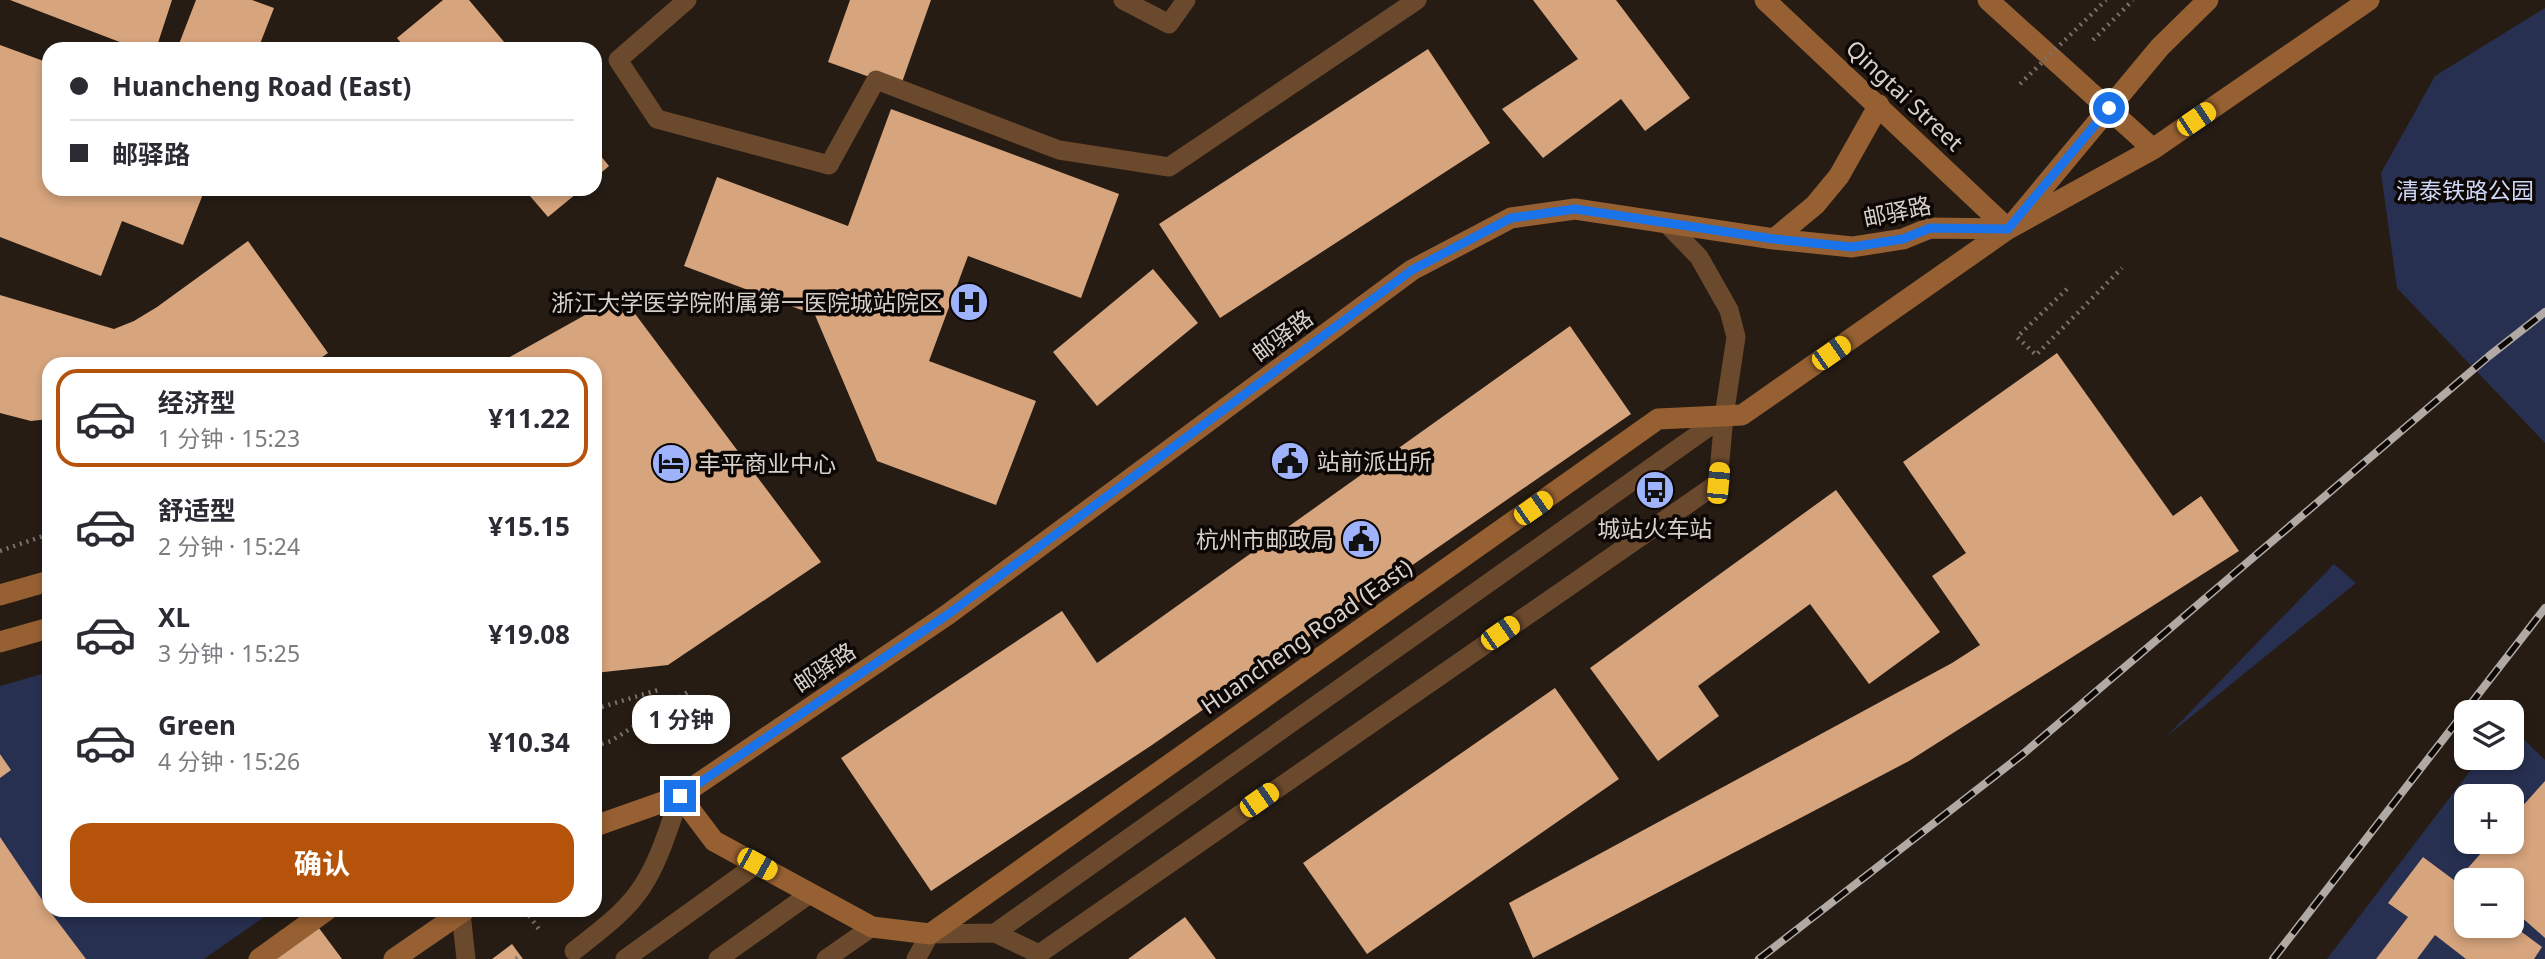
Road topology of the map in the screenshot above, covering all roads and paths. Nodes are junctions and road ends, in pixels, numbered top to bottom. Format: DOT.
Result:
graph roads {
  1 [pos="687,0"];
  2 [pos="1123,0"];
  3 [pos="1186,0"];
  4 [pos="1417,0"];
  5 [pos="1765,0"];
  6 [pos="1988,0"];
  7 [pos="2106,0"];
  8 [pos="2133,0"];
  9 [pos="2208,0"];
  10 [pos="2369,0"];
  11 [pos="2092,40"];
  12 [pos="2020,84"];
  13 [pos="1878,105"];
  14 [pos="2109,108"];
  15 [pos="2153,149"];
  16 [pos="1665,222"];
  17 [pos="2008,229"];
  18 [pos="1774,239"];
  19 [pos="2122,268"];
  20 [pos="2067,289"];
  21 [pos="1724,416"];
  22 [pos="42,536"];
  23 [pos="0,551"];
  24 [pos="42,583"];
  25 [pos="0,594"];
  26 [pos="42,630"];
  27 [pos="0,642"];
  28 [pos="658,690"];
  29 [pos="691,690"];
  30 [pos="602,707"];
  31 [pos="602,744"];
  32 [pos="680,796"];
  33 [pos="602,824"];
  34 [pos="757,864"];
  35 [pos="811,893"];
  36 [pos="317,917"];
  37 [pos="456,917"];
  38 [pos="463,917"];
  39 [pos="530,917"];
  40 [pos="872,927"];
  41 [pos="541,932"];
  42 [pos="995,933"];
  43 [pos="930,934"];
  44 [pos="574,951"];
  45 [pos="259,959"];
  46 [pos="394,959"];
  47 [pos="466,959"];
  48 [pos="625,959"];
  49 [pos="718,959"];
  50 [pos="826,959"];
  51 [pos="916,959"];
  1 -- 4 [label="lane"];
  2 -- 3 [label="lane"];
  5 -- 13 [label="street, Qingtai Street"];
  6 -- 14 [label="street"];
  7 -- 12 [label="path, bridge"];
  8 -- 11 [label="path"];
  9 -- 14 [label="street, Huancheng Road (East)"];
  10 -- 15 [label="street, Huancheng Road (East)"];
  13 -- 17 [label="street, Qingtai Street"];
  13 -- 18 [label="street"];
  14 -- 15 [label="street"];
  14 -- 17 [label="street, Huancheng Road (East)"];
  15 -- 17 [label="street, Huancheng Road (East)"];
  16 -- 18 [label="street, 邮驿路"];
  16 -- 21 [label="lane"];
  16 -- 32 [label="street, 邮驿路"];
  17 -- 18 [label="street, 邮驿路"];
  17 -- 21 [label="street, Huancheng Road (East)"];
  19 -- 20 [label="path"];
  21 -- 42 [label="lane, Huancheng Road (East)"];
  21 -- 42 [label="lane"];
  21 -- 43 [label="street, Huancheng Road (East)"];
  22 -- 23 [label="path"];
  24 -- 25 [label="street"];
  26 -- 27 [label="street"];
  28 -- 30 [label="path"];
  29 -- 31 [label="path"];
  32 -- 33 [label="street, 邮驿路"];
  32 -- 34 [label="street"];
  32 -- 44 [label="lane"];
  34 -- 35 [label="street"];
  34 -- 48 [label="lane"];
  35 -- 40 [label="street"];
  35 -- 49 [label="lane"];
  36 -- 45 [label="street"];
  37 -- 46 [label="street"];
  38 -- 47 [label="lane"];
  39 -- 41 [label="path"];
  40 -- 43 [label="street"];
  40 -- 50 [label="lane"];
  42 -- 43 [label="lane"];
  43 -- 51 [label="lane"];
}
